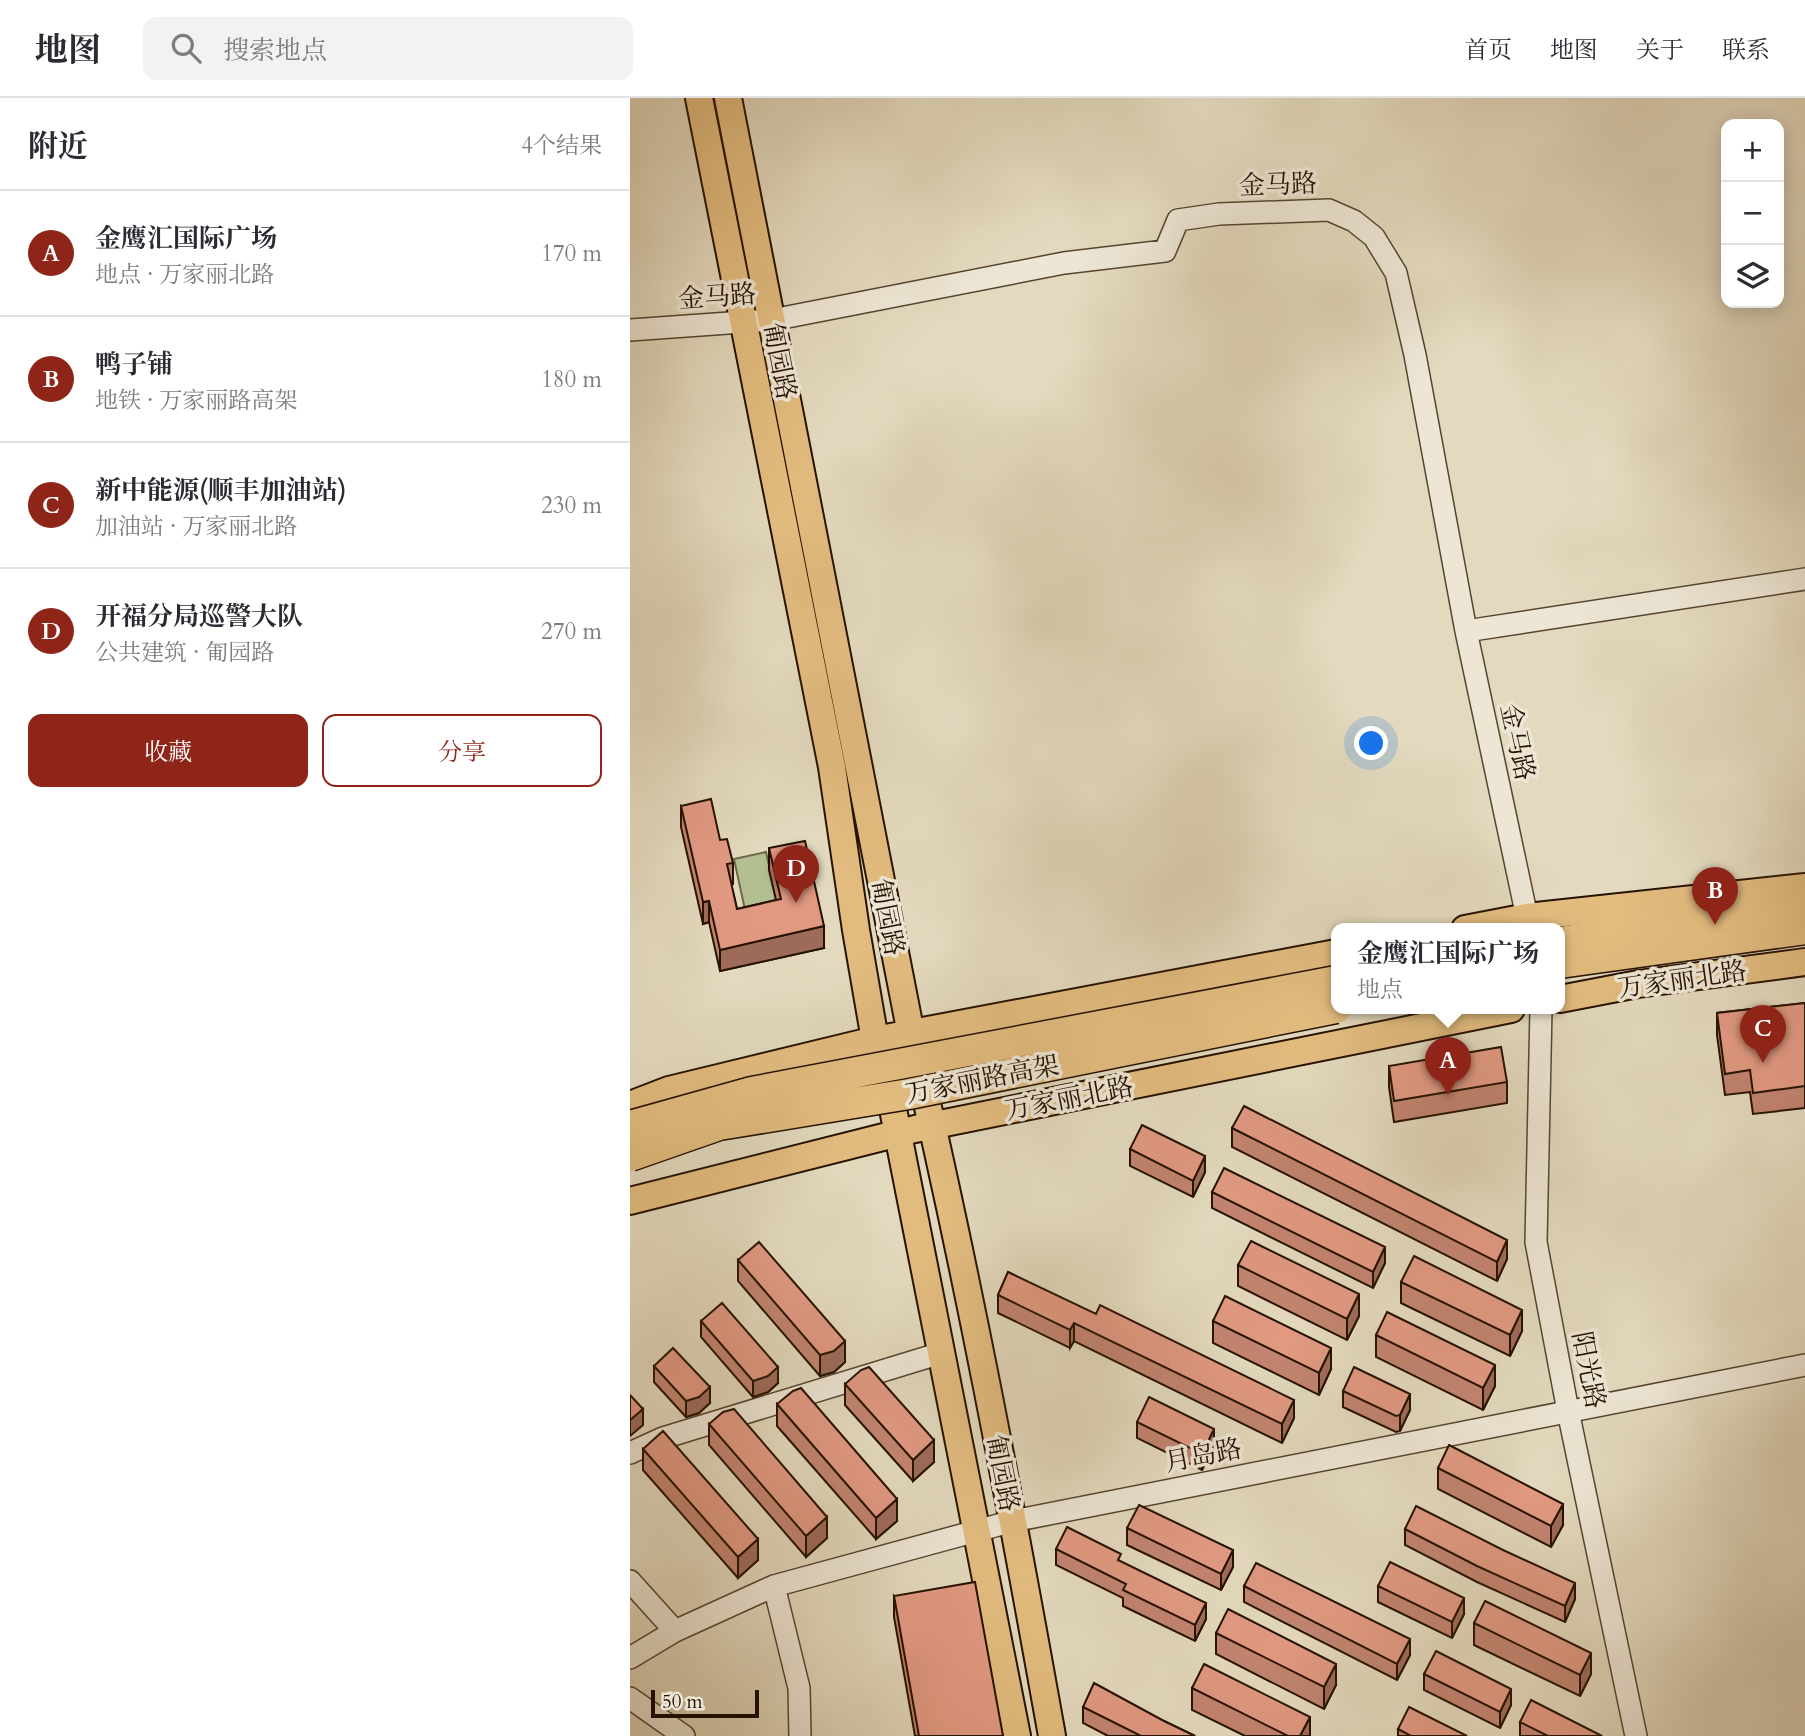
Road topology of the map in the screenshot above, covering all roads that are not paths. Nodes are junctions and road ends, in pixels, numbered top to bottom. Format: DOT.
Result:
graph roads {
  1 [pos="699,98"];
  2 [pos="728,98"];
  3 [pos="772,320"];
  4 [pos="743,322"];
  5 [pos="630,330"];
  6 [pos="1805,579"];
  7 [pos="1466,631"];
  8 [pos="1805,887"];
  9 [pos="1805,905"];
  10 [pos="1527,917"];
  11 [pos="1496,923"];
  12 [pos="1805,929"];
  13 [pos="1565,941"];
  14 [pos="1331,954"];
  15 [pos="1565,962"];
  16 [pos="1805,962"];
  17 [pos="1331,982"];
  18 [pos="1565,998"];
  19 [pos="1331,1009"];
  20 [pos="1486,1014"];
  21 [pos="1541,1014"];
  22 [pos="911,1034"];
  23 [pos="875,1040"];
  24 [pos="630,1105"];
  25 [pos="630,1126"];
  26 [pos="933,1126"];
  27 [pos="897,1134"];
  28 [pos="630,1156"];
  29 [pos="630,1201"];
  30 [pos="940,1353"];
  31 [pos="1805,1365"];
  32 [pos="1567,1410"];
  33 [pos="630,1453"];
  34 [pos="1013,1521"];
  35 [pos="976,1531"];
  36 [pos="630,1581"];
  37 [pos="774,1586"];
  38 [pos="675,1631"];
  39 [pos="630,1658"];
  40 [pos="630,1698"];
  41 [pos="684,1736"];
  42 [pos="800,1736"];
  43 [pos="1017,1736"];
  44 [pos="1052,1736"];
  45 [pos="1636,1736"];
  1 -- 4 [label="main road, 匍园路"];
  2 -- 3 [label="main road, 匍园路"];
  3 -- 4 [label="street, 金马路"];
  3 -- 7 [label="street, 金马路"];
  3 -- 22 [label="main road, 匍园路"];
  4 -- 5 [label="street, 金马路"];
  4 -- 23 [label="main road, 匍园路"];
  6 -- 7 [label="street"];
  7 -- 10 [label="street, 金马路"];
  8 -- 10 [label="main road"];
  9 -- 13 [label="highway"];
  10 -- 11 [label="main road"];
  12 -- 15 [label="highway"];
  14 -- 22 [label="main road"];
  16 -- 18 [label="main road, 万家丽北路"];
  17 -- 25 [label="highway, 万家丽路高架, bridge"];
  19 -- 28 [label="highway, 万家丽路高架, bridge"];
  20 -- 26 [label="main road, 万家丽北路"];
  21 -- 32 [label="street, 阳光路"];
  22 -- 23 [label="main road"];
  22 -- 26 [label="main road, 匍园路"];
  23 -- 24 [label="main road"];
  23 -- 27 [label="main road, 匍园路"];
  26 -- 27 [label="main road, 万家丽北路"];
  26 -- 34 [label="main road, 匍园路"];
  27 -- 29 [label="main road, 万家丽北路"];
  27 -- 30 [label="main road, 匍园路"];
  30 -- 33 [label="street"];
  30 -- 35 [label="main road, 匍园路"];
  31 -- 32 [label="street, 月岛路"];
  32 -- 34 [label="street, 月岛路"];
  32 -- 45 [label="street, 阳光路"];
  34 -- 35 [label="street, 月岛路"];
  34 -- 44 [label="main road, 匍园路"];
  35 -- 37 [label="street, 月岛路"];
  35 -- 43 [label="main road, 匍园路"];
  36 -- 38 [label="street"];
  37 -- 38 [label="street, 月岛路"];
  37 -- 42 [label="street"];
  38 -- 39 [label="street, 月岛路"];
  40 -- 41 [label="street"];
}
